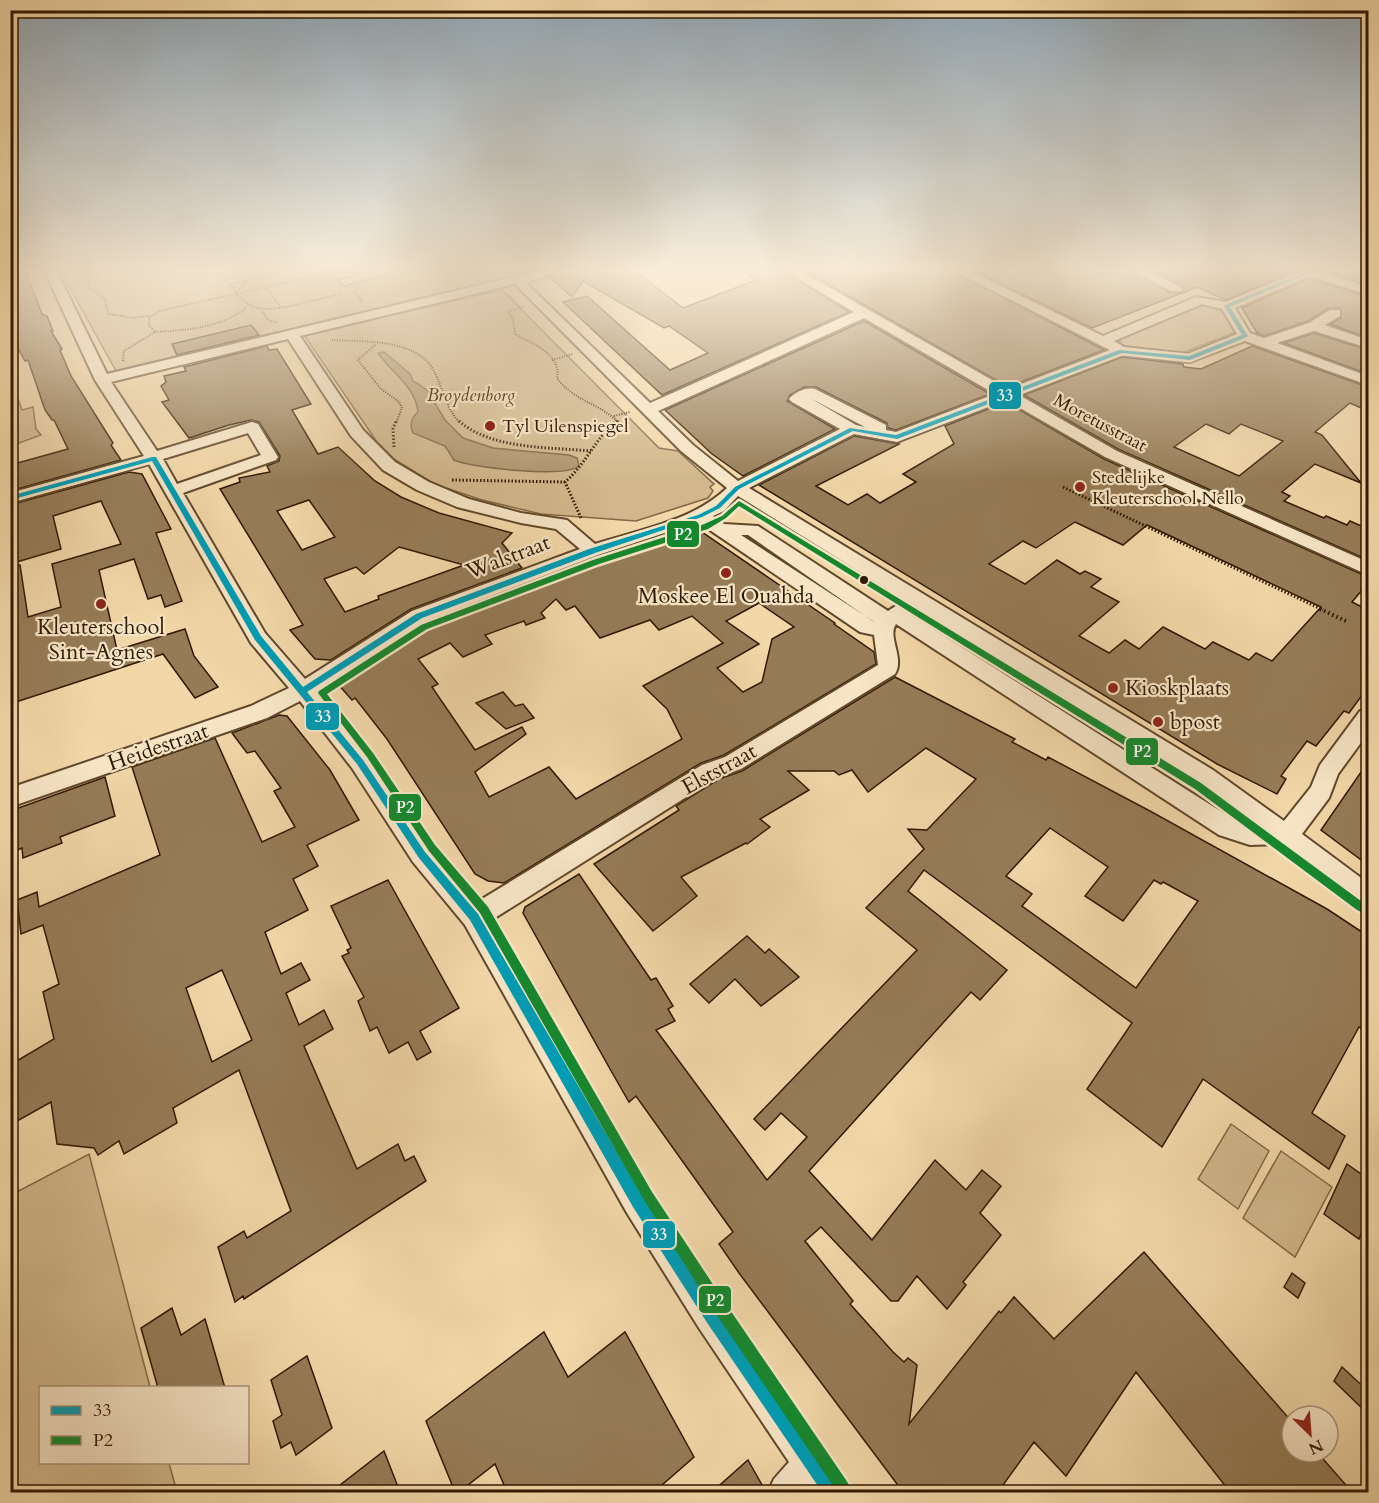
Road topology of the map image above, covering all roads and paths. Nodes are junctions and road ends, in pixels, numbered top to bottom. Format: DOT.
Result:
graph roads {
  1 [pos="84,342"];
  2 [pos="138,342"];
  3 [pos="278,342"];
  4 [pos="295,342"];
  5 [pos="353,342"];
  6 [pos="529,342"];
  7 [pos="579,342"];
  8 [pos="799,342"];
  9 [pos="916,342"];
  10 [pos="1105,342"];
  11 [pos="1230,342"];
  12 [pos="1263,343"];
  13 [pos="375,344"];
  14 [pos="1121,351"];
  15 [pos="128,374"];
  16 [pos="102,380"];
  17 [pos="1368,381"];
  18 [pos="1008,394"];
  19 [pos="647,410"];
  20 [pos="617,420"];
  21 [pos="620,424"];
  22 [pos="852,429"];
  23 [pos="897,437"];
  24 [pos="395,450"];
  25 [pos="591,451"];
  26 [pos="154,457"];
  27 [pos="444,478"];
  28 [pos="566,482"];
  29 [pos="1063,487"];
  30 [pos="737,488"];
  31 [pos="173,491"];
  32 [pos="10,498"];
  33 [pos="700,516"];
  34 [pos="720,529"];
  35 [pos="574,533"];
  36 [pos="592,551"];
  37 [pos="1368,569"];
  38 [pos="825,579"];
  39 [pos="808,589"];
  40 [pos="920,600"];
  41 [pos="889,622"];
  42 [pos="1348,622"];
  43 [pos="304,690"];
  44 [pos="1368,717"];
  45 [pos="10,798"];
  46 [pos="1285,834"];
  47 [pos="1368,897"];
  48 [pos="474,917"];
  49 [pos="822,1478"];
  50 [pos="787,1492"];
  1 -- 16 [label="street"];
  2 -- 15 [label="path"];
  3 -- 15 [label="street"];
  4 -- 35 [label="street"];
  5 -- 13 [label="path"];
  6 -- 20 [label="path"];
  7 -- 19 [label="street"];
  8 -- 19 [label="street"];
  9 -- 18 [label="street, Moretusstraat"];
  10 -- 14 [label="street"];
  11 -- 14 [label="street"];
  12 -- 17 [label="street"];
  13 -- 24 [label="path"];
  13 -- 25 [label="path"];
  14 -- 18 [label="street"];
  15 -- 16 [label="street"];
  16 -- 26 [label="street"];
  18 -- 23 [label="street"];
  18 -- 37 [label="street, Moretusstraat"];
  19 -- 30 [label="street"];
  20 -- 21 [label="path"];
  20 -- 25 [label="path"];
  22 -- 23 [label="street"];
  22 -- 23 [label="street"];
  22 -- 30 [label="street, Walstraat"];
  25 -- 28 [label="path"];
  26 -- 31 [label="street"];
  26 -- 31 [label="street"];
  26 -- 32 [label="street"];
  27 -- 28 [label="path"];
  28 -- 35 [label="path"];
  29 -- 42 [label="path"];
  30 -- 33 [label="street, Walstraat"];
  30 -- 40 [label="street"];
  31 -- 43 [label="street"];
  33 -- 34 [label="street"];
  33 -- 36 [label="street, Walstraat"];
  34 -- 38 [label="street"];
  34 -- 39 [label="street"];
  35 -- 36 [label="street"];
  36 -- 43 [label="street, Walstraat"];
  38 -- 39 [label="street"];
  38 -- 41 [label="street"];
  39 -- 41 [label="street"];
  40 -- 41 [label="street"];
  40 -- 46 [label="street"];
  41 -- 46 [label="street"];
  41 -- 48 [label="street, Elststraat"];
  43 -- 45 [label="street, Heidestraat"];
  43 -- 48 [label="street"];
  44 -- 46 [label="street"];
  46 -- 47 [label="street"];
  48 -- 49 [label="street"];
  49 -- 50 [label="street"];
}
